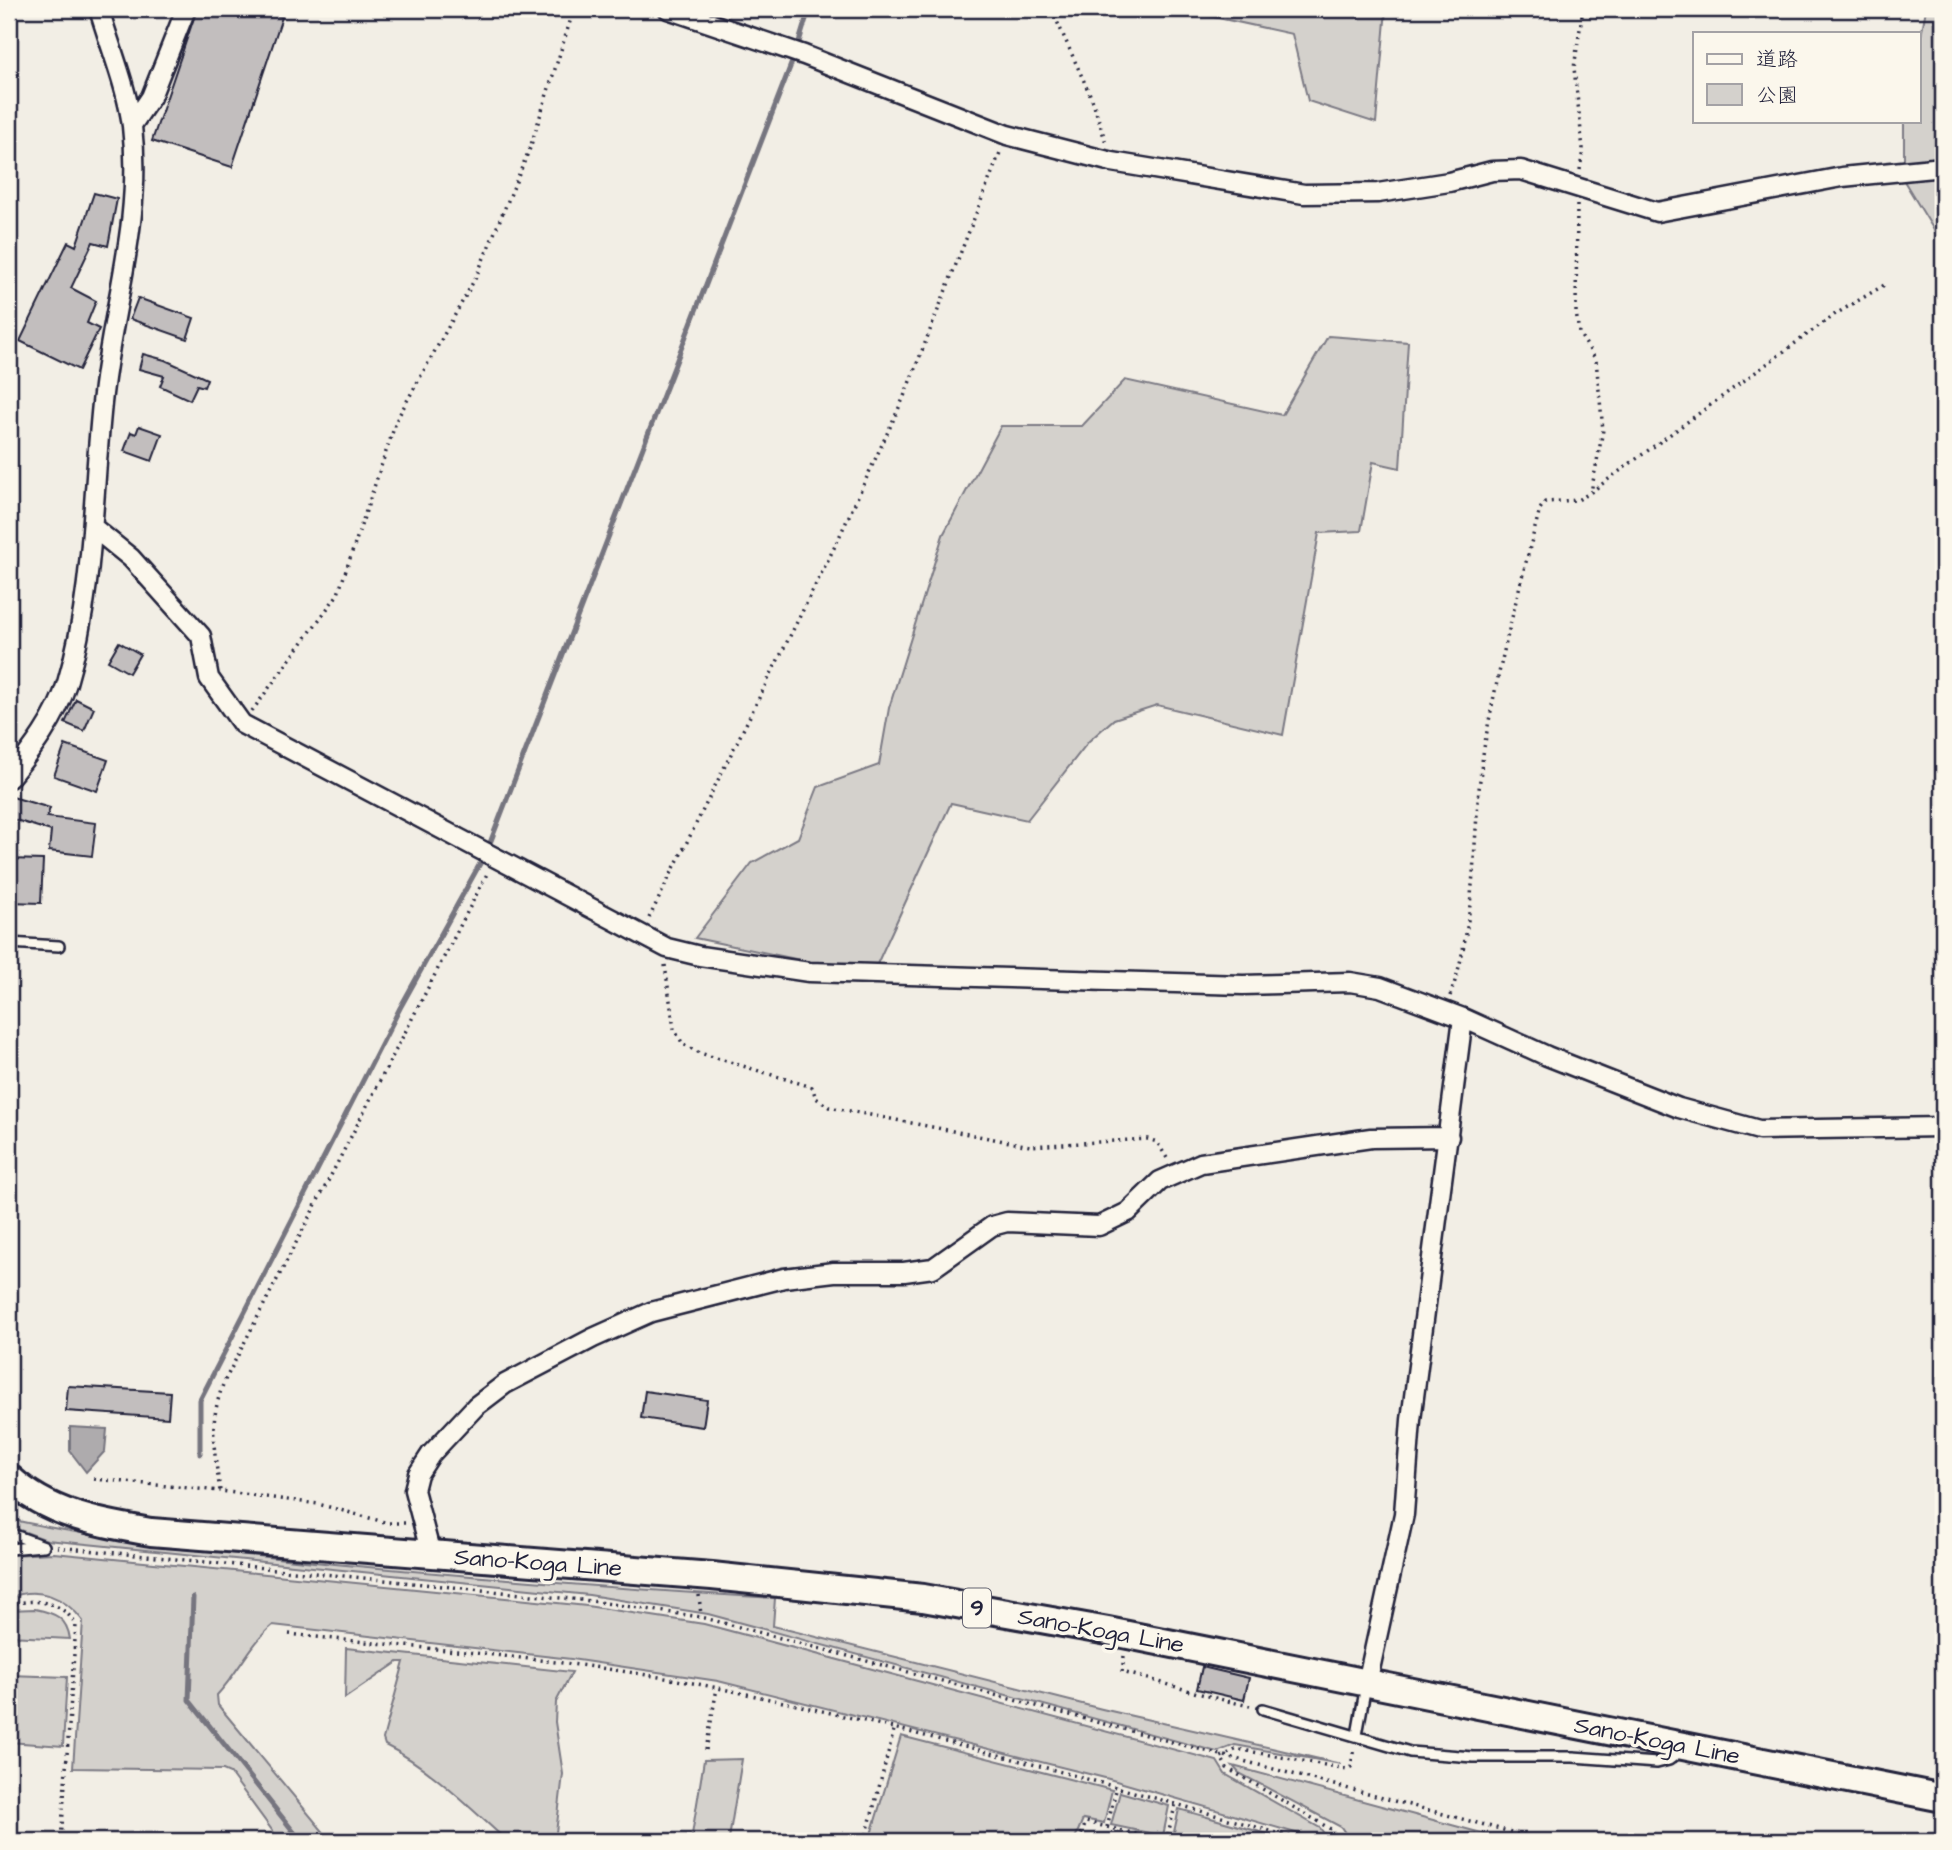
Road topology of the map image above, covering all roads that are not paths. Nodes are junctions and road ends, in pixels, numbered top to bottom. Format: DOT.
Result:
graph roads {
  1 [pos="99,9"];
  2 [pos="186,9"];
  3 [pos="668,9"];
  4 [pos="132,125"];
  5 [pos="1943,167"];
  6 [pos="94,528"];
  7 [pos="9,778"];
  8 [pos="9,943"];
  9 [pos="59,946"];
  10 [pos="1463,1018"];
  11 [pos="1943,1127"];
  12 [pos="1449,1137"];
  13 [pos="11,1484"];
  14 [pos="9,1533"];
  15 [pos="9,1549"];
  16 [pos="427,1555"];
  17 [pos="1367,1683"];
  18 [pos="1263,1709"];
  19 [pos="1357,1735"];
  20 [pos="1686,1746"];
  21 [pos="1943,1798"];
  1 -- 4 [label="street"];
  2 -- 4 [label="street"];
  3 -- 5 [label="street"];
  4 -- 6 [label="street"];
  6 -- 7 [label="street"];
  6 -- 10 [label="street"];
  8 -- 9 [label="lane"];
  10 -- 11 [label="street"];
  10 -- 12 [label="street"];
  12 -- 16 [label="street"];
  12 -- 17 [label="street"];
  13 -- 16 [label="main road, Sano-Koga Line / 9"];
  14 -- 15 [label="lane"];
  16 -- 17 [label="main road, Sano-Koga Line / 9"];
  17 -- 19 [label="lane"];
  17 -- 20 [label="main road, Sano-Koga Line / 9"];
  18 -- 19 [label="lane"];
  19 -- 20 [label="lane"];
  20 -- 21 [label="main road, Sano-Koga Line / 9"];
}
